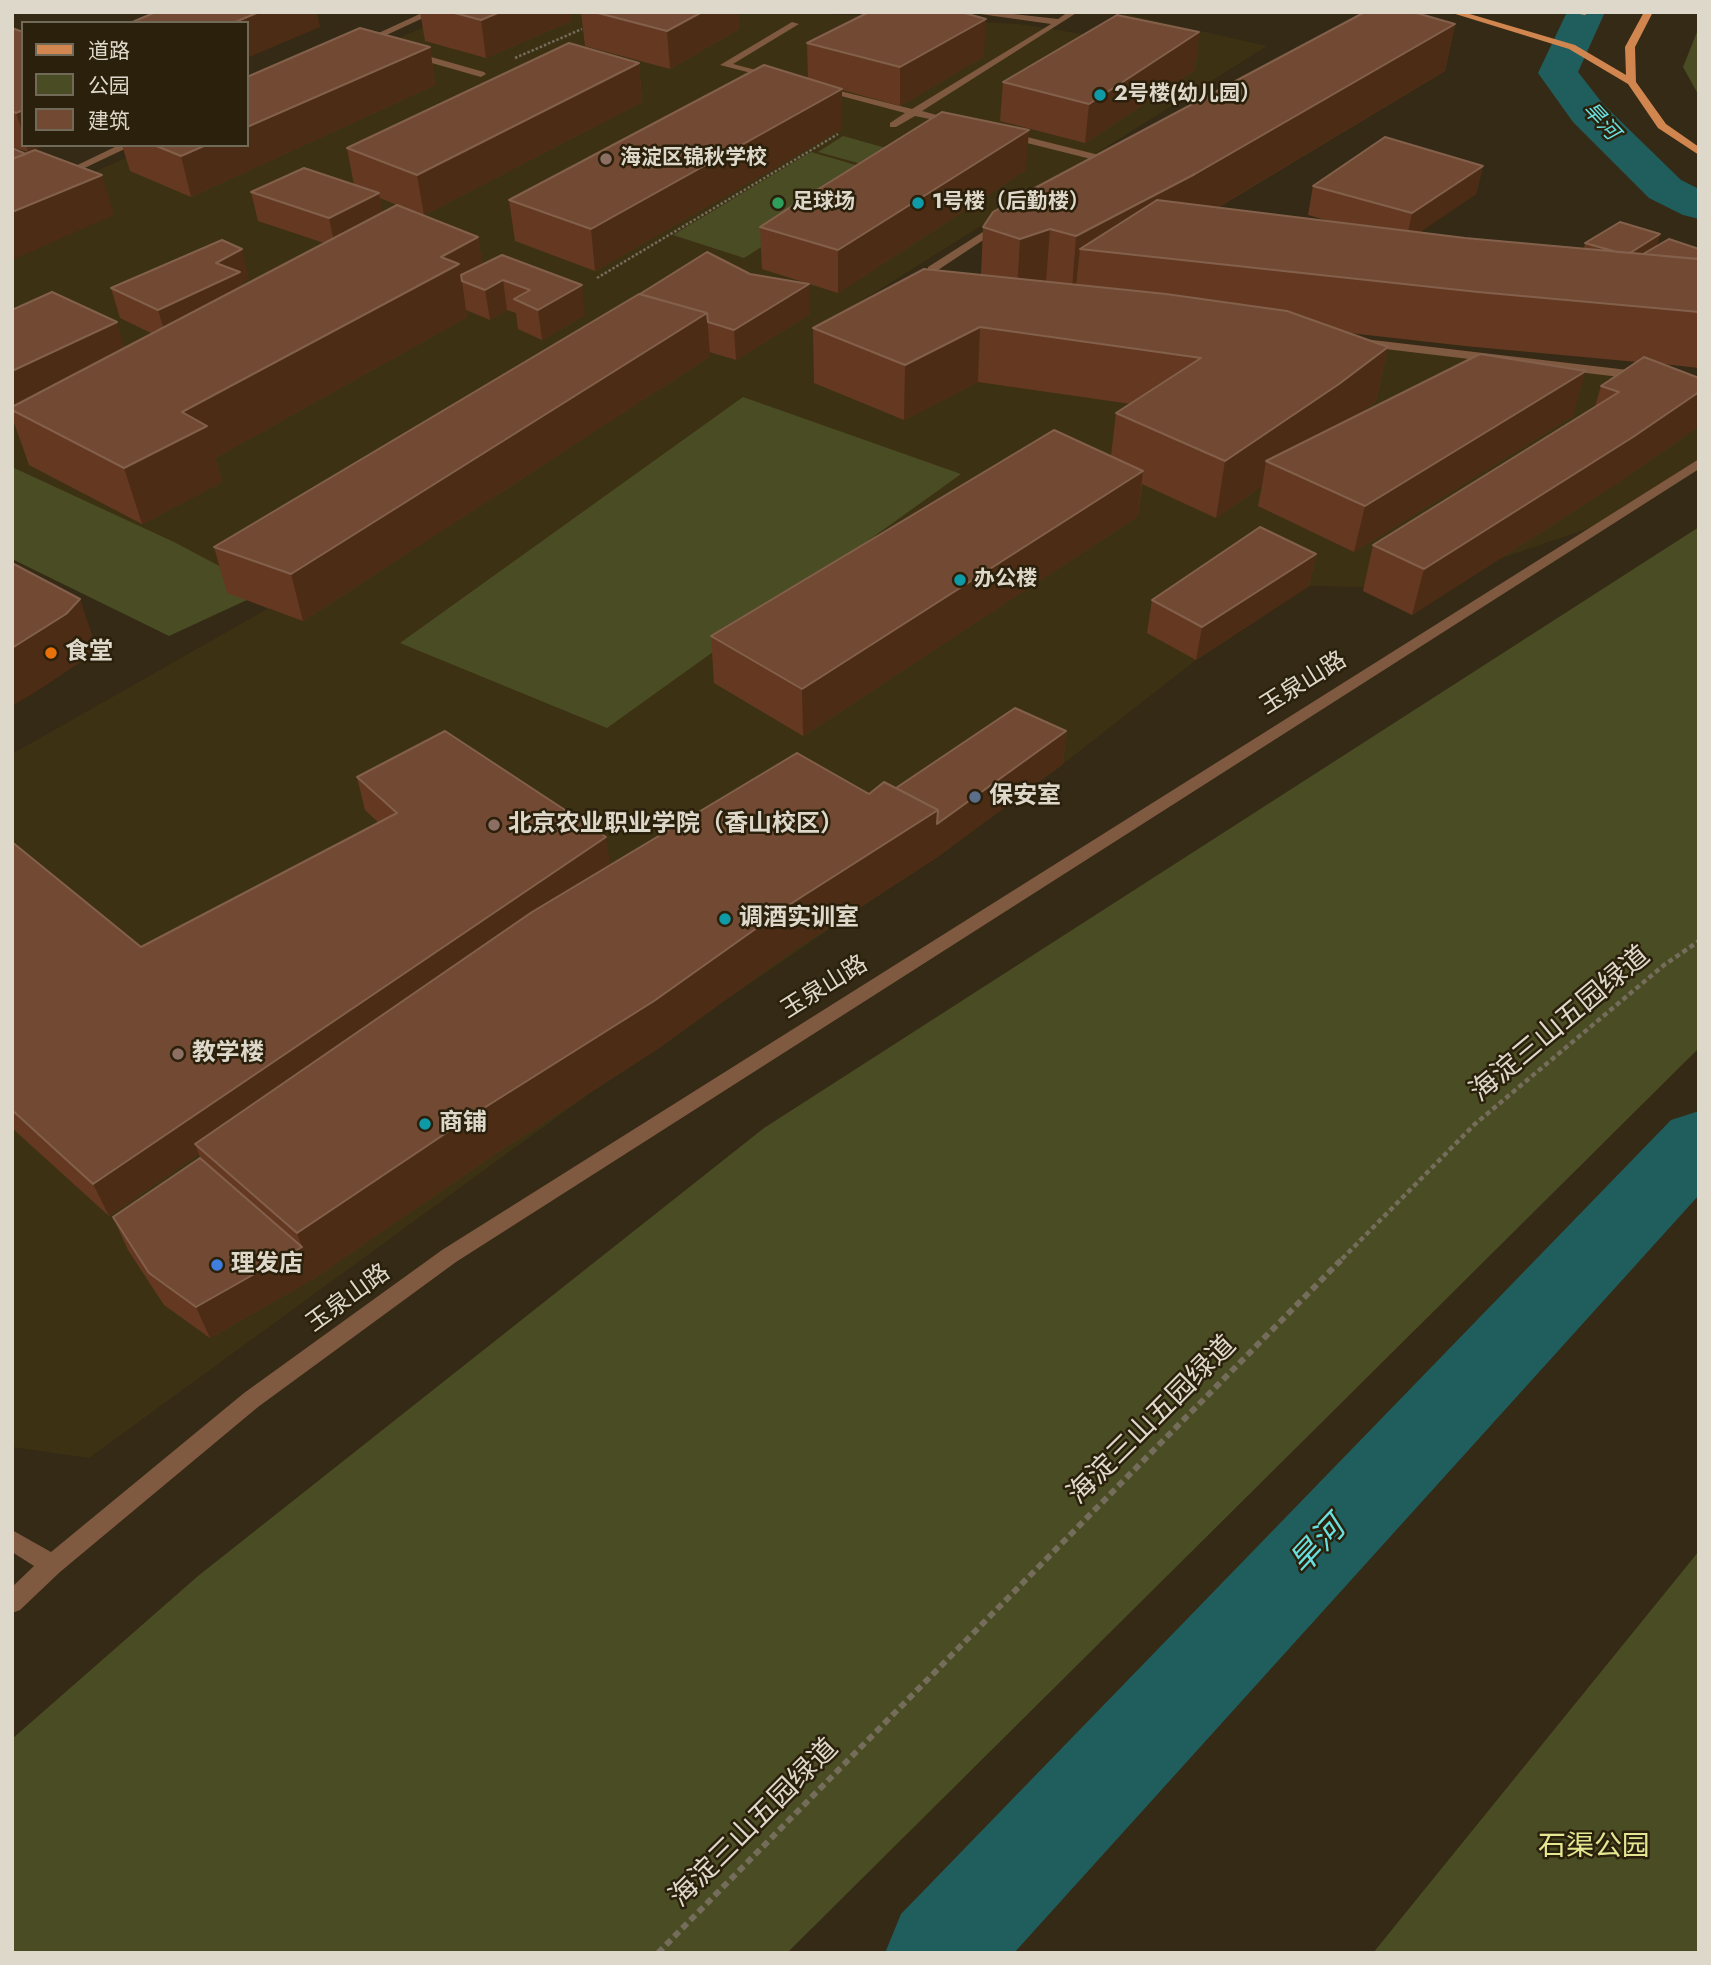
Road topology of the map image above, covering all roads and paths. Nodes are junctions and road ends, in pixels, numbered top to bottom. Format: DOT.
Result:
graph roads {
  1 [pos="432,12"];
  2 [pos="970,12"];
  3 [pos="1074,12"];
  4 [pos="1453,12"];
  5 [pos="1573,12"];
  6 [pos="1585,12"];
  7 [pos="1648,12"];
  8 [pos="1060,22"];
  9 [pos="795,24"];
  10 [pos="582,29"];
  11 [pos="366,42"];
  12 [pos="379,45"];
  13 [pos="354,47"];
  14 [pos="404,52"];
  15 [pos="506,62"];
  16 [pos="481,74"];
  17 [pos="779,78"];
  18 [pos="1631,82"];
  19 [pos="805,85"];
  20 [pos="893,125"];
  21 [pos="964,125"];
  22 [pos="848,128"];
  23 [pos="1002,134"];
  24 [pos="124,147"];
  25 [pos="1699,152"];
  26 [pos="1115,153"];
  27 [pos="1103,159"];
  28 [pos="1091,167"];
  29 [pos="70,171"];
  30 [pos="1012,218"];
  31 [pos="597,278"];
  32 [pos="957,294"];
  33 [pos="1354,342"];
  34 [pos="1657,377"];
  35 [pos="1699,463"];
  36 [pos="1699,940"];
  37 [pos="12,1540"];
  38 [pos="52,1565"];
  39 [pos="12,1602"];
  40 [pos="658,1953"];
  1 -- 11 [label="street"];
  2 -- 8 [label="street"];
  3 -- 8 [label="street"];
  4 -- 18 [label="main road"];
  5 -- 6 [label="main road"];
  7 -- 18 [label="main road"];
  8 -- 20 [label="street"];
  9 -- 17 [label="street"];
  10 -- 15 [label="path"];
  11 -- 12 [label="street"];
  11 -- 13 [label="street"];
  14 -- 16 [label="street"];
  18 -- 25 [label="main road"];
  19 -- 21 [label="street"];
  22 -- 31 [label="path"];
  23 -- 27 [label="street"];
  24 -- 29 [label="street"];
  26 -- 27 [label="street"];
  27 -- 28 [label="street"];
  30 -- 32 [label="street"];
  33 -- 34 [label="street"];
  35 -- 38 [label="street, 玉泉山路"];
  36 -- 40 [label="path, 海淀三山五园绿道"];
  37 -- 38 [label="street"];
  38 -- 39 [label="street, 玉泉山路"];
}
